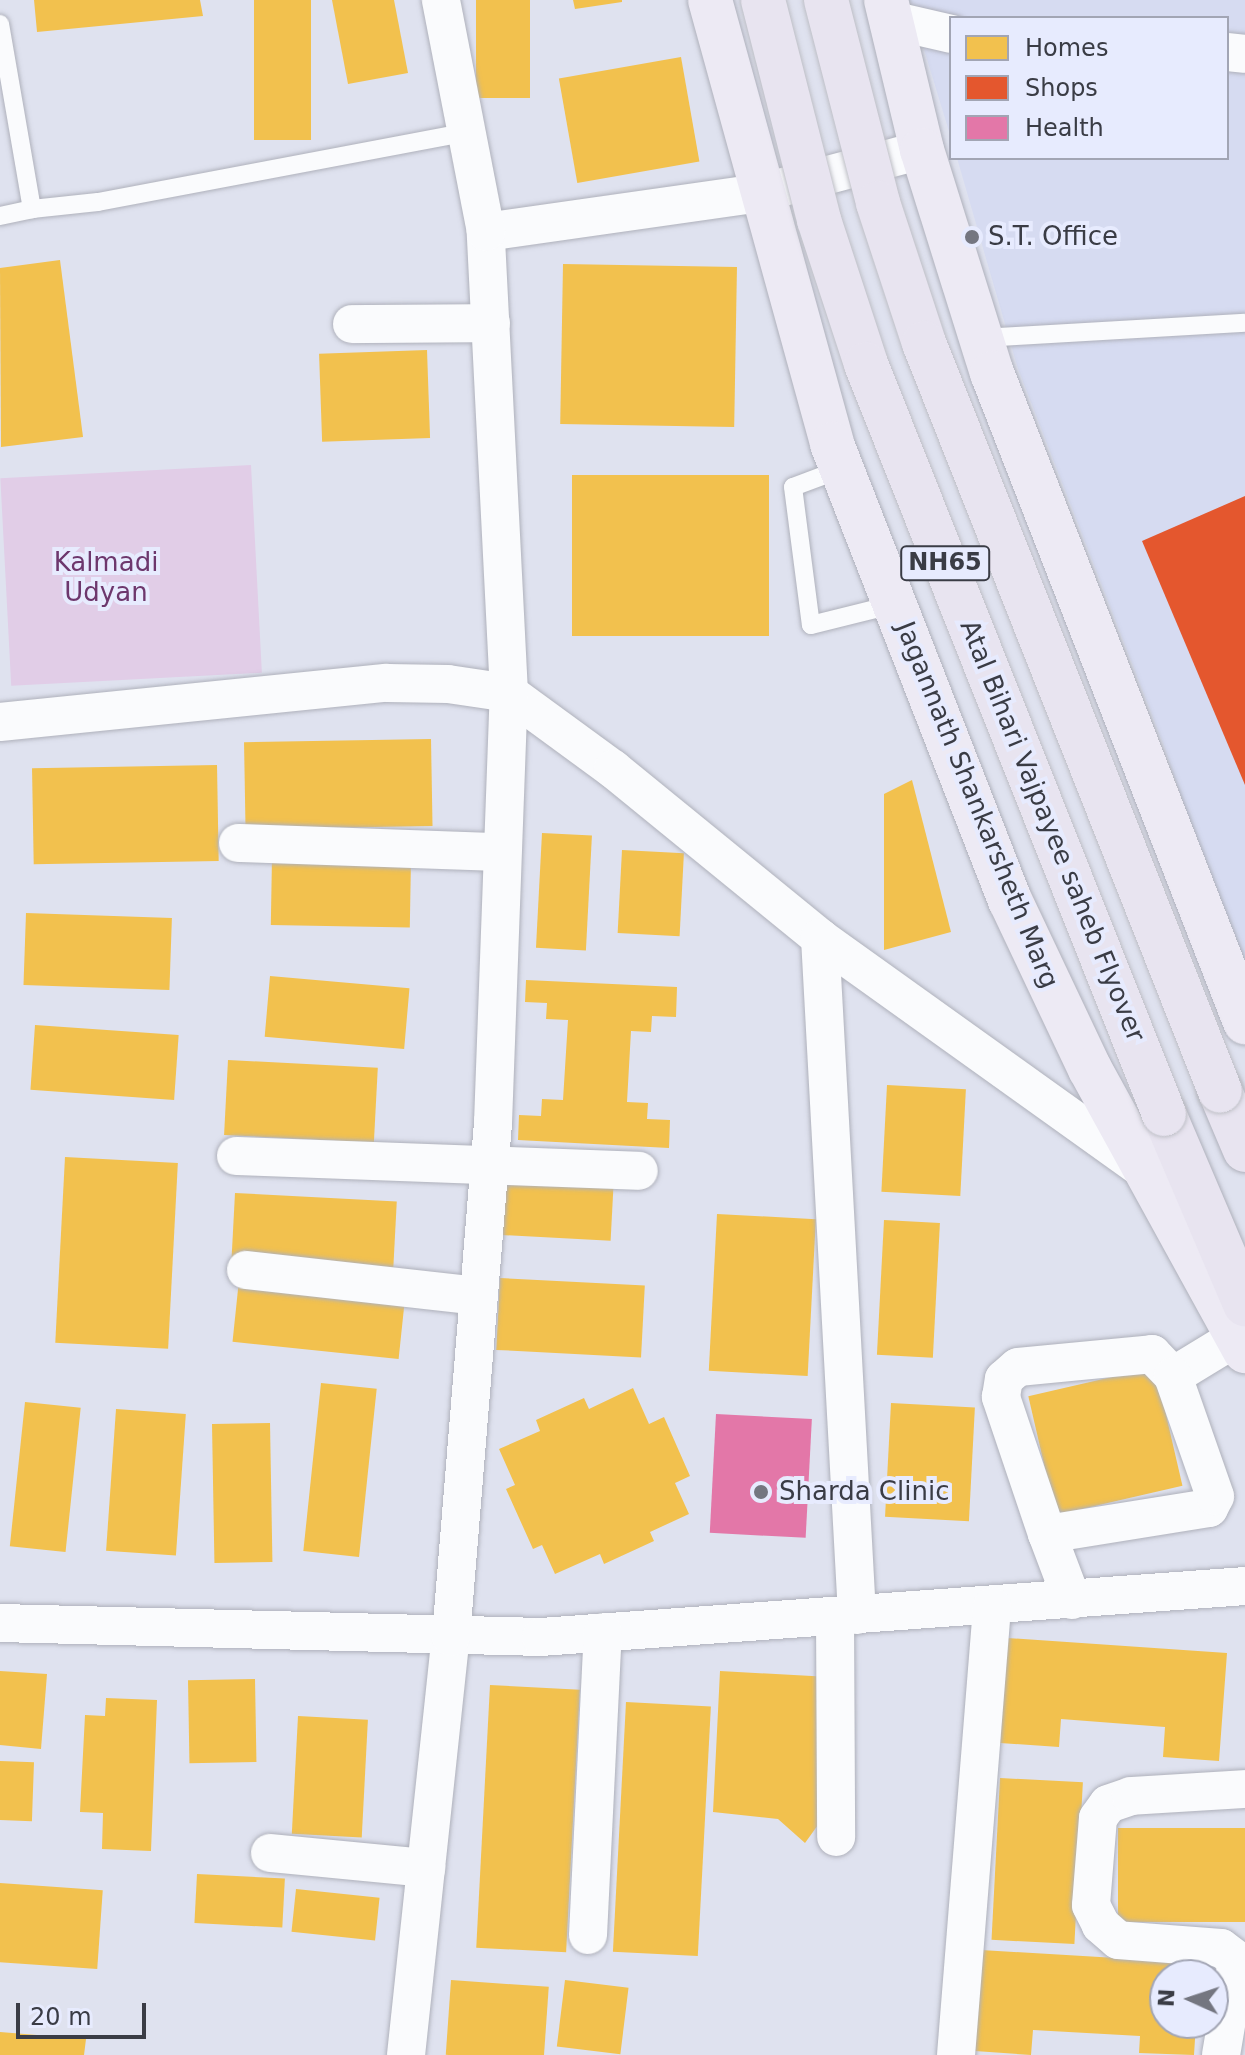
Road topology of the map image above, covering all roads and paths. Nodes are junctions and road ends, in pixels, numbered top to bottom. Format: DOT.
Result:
graph roads {
  1 [pos="441,0"];
  2 [pos="710,0"];
  3 [pos="763,0"];
  4 [pos="826,0"];
  5 [pos="888,10"];
  6 [pos="0,24"];
  7 [pos="949,33"];
  8 [pos="470,132"];
  9 [pos="922,150"];
  10 [pos="761,193"];
  11 [pos="32,209"];
  12 [pos="0,216"];
  13 [pos="486,232"];
  14 [pos="491,323"];
  15 [pos="1245,323"];
  16 [pos="352,324"];
  17 [pos="982,338"];
  18 [pos="841,469"];
  19 [pos="895,604"];
  20 [pos="509,693"];
  21 [pos="0,722"];
  22 [pos="238,843"];
  23 [pos="502,852"];
  24 [pos="820,938"];
  25 [pos="1245,1022"];
  26 [pos="1245,1150"];
  27 [pos="236,1156"];
  28 [pos="489,1166"];
  29 [pos="639,1171"];
  30 [pos="1146,1171"];
  31 [pos="246,1270"];
  32 [pos="479,1296"];
  33 [pos="1242,1331"];
  34 [pos="1173,1376"];
  35 [pos="1047,1534"];
  36 [pos="1245,1586"];
  37 [pos="1072,1600"];
  38 [pos="992,1606"];
  39 [pos="846,1616"];
  40 [pos="0,1623"];
  41 [pos="603,1632"];
  42 [pos="451,1637"];
  43 [pos="1245,1789"];
  44 [pos="836,1837"];
  45 [pos="270,1853"];
  46 [pos="426,1868"];
  47 [pos="588,1935"];
  48 [pos="406,2055"];
  49 [pos="956,2055"];
  50 [pos="1221,2055"];
  1 -- 8 [label="street"];
  2 -- 10 [label="main road, Jagannath Shankarsheth Marg"];
  3 -- 33 [label="highway, Atal Bihari Vajpayee saheb Flyover / NH65, bridge"];
  4 -- 26 [label="highway, NH65, bridge"];
  5 -- 7 [label="street"];
  5 -- 9 [label="main road"];
  6 -- 11 [label="lane"];
  8 -- 11 [label="lane"];
  8 -- 13 [label="street"];
  9 -- 10 [label="street"];
  9 -- 17 [label="main road"];
  10 -- 13 [label="street"];
  10 -- 18 [label="main road, Jagannath Shankarsheth Marg"];
  11 -- 12 [label="lane"];
  13 -- 14 [label="street"];
  14 -- 16 [label="street"];
  14 -- 20 [label="street"];
  15 -- 17 [label="lane"];
  17 -- 25 [label="main road"];
  18 -- 19 [label="main road, Jagannath Shankarsheth Marg"];
  18 -- 19 [label="lane"];
  19 -- 30 [label="main road, Jagannath Shankarsheth Marg"];
  20 -- 21 [label="street"];
  20 -- 23 [label="street"];
  20 -- 24 [label="street"];
  22 -- 23 [label="street"];
  23 -- 28 [label="street"];
  24 -- 30 [label="street"];
  24 -- 39 [label="street"];
  27 -- 28 [label="street"];
  28 -- 29 [label="street"];
  28 -- 32 [label="street"];
  30 -- 33 [label="main road, Jagannath Shankarsheth Marg"];
  31 -- 32 [label="street"];
  32 -- 42 [label="street"];
  33 -- 34 [label="street"];
  34 -- 35 [label="street"];
  34 -- 35 [label="street"];
  35 -- 37 [label="street"];
  36 -- 37 [label="street"];
  37 -- 38 [label="street"];
  38 -- 39 [label="street"];
  38 -- 49 [label="street"];
  39 -- 41 [label="street"];
  39 -- 44 [label="street"];
  40 -- 42 [label="street"];
  41 -- 42 [label="street"];
  41 -- 47 [label="street"];
  42 -- 46 [label="street"];
  43 -- 50 [label="street"];
  45 -- 46 [label="street"];
  46 -- 48 [label="street"];
}
